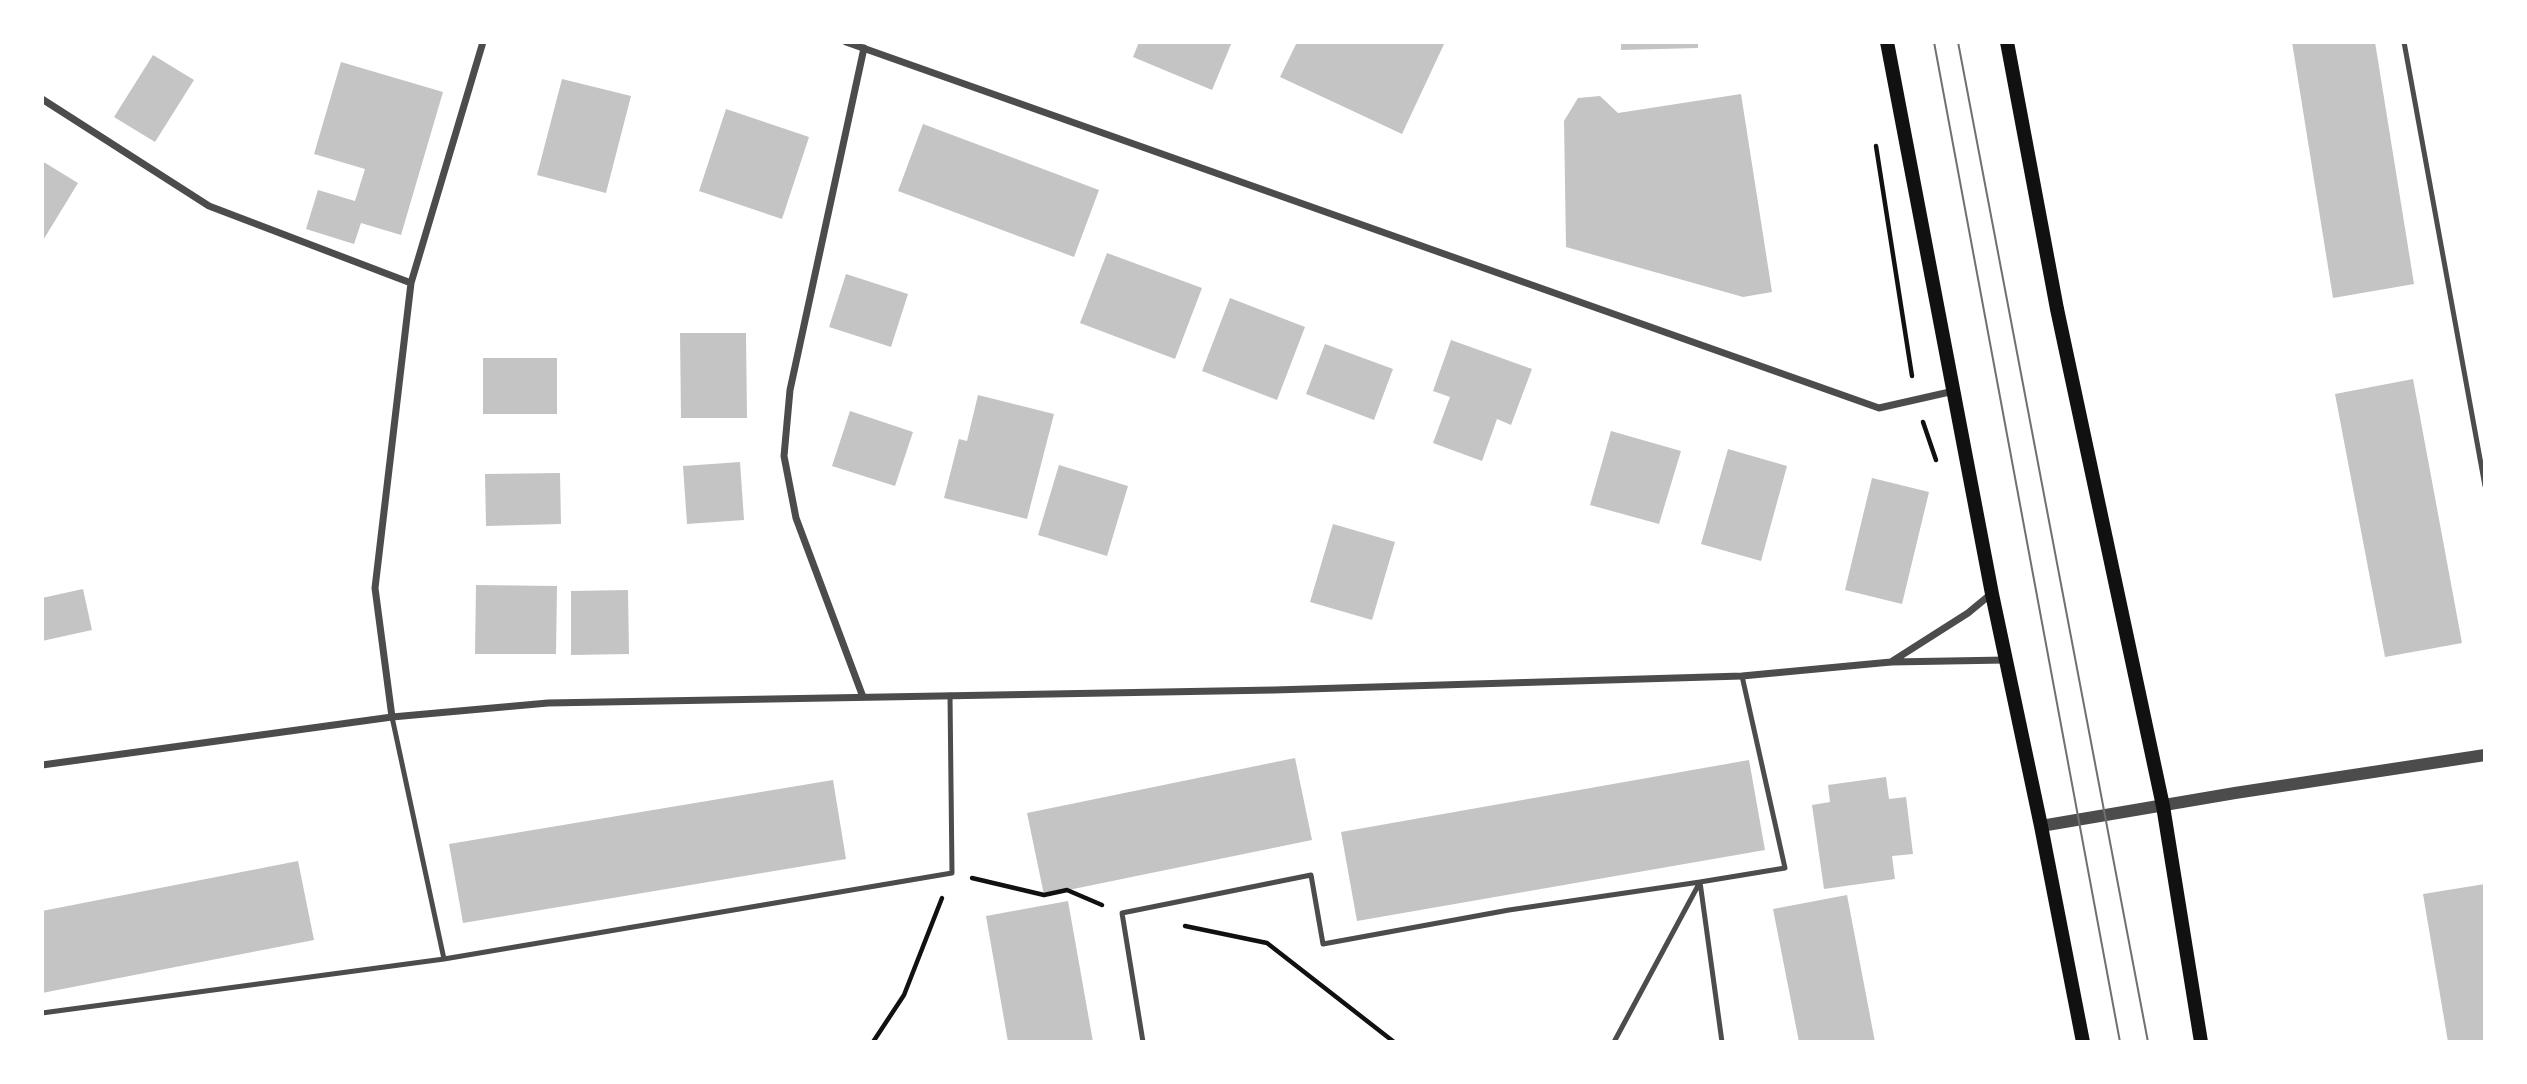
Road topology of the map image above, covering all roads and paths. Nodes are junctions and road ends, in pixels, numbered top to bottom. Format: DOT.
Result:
graph roads {
  1 [pos="483,42"];
  2 [pos="846,42"];
  3 [pos="1887,42"];
  4 [pos="2007,42"];
  5 [pos="2404,42"];
  6 [pos="864,48"];
  7 [pos="42,99"];
  8 [pos="1874,138"];
  9 [pos="411,283"];
  10 [pos="1955,391"];
  11 [pos="1915,400"];
  12 [pos="1940,472"];
  13 [pos="2485,486"];
  14 [pos="1992,594"];
  15 [pos="2006,660"];
  16 [pos="1891,662"];
  17 [pos="1742,676"];
  18 [pos="950,695"];
  19 [pos="863,696"];
  20 [pos="392,717"];
  21 [pos="2485,755"];
  22 [pos="42,765"];
  23 [pos="2163,806"];
  24 [pos="2041,826"];
  25 [pos="952,873"];
  26 [pos="1700,882"];
  27 [pos="1122,913"];
  28 [pos="1175,924"];
  29 [pos="444,958"];
  30 [pos="42,1013"];
  31 [pos="873,1042"];
  32 [pos="1143,1042"];
  33 [pos="1394,1042"];
  34 [pos="1614,1042"];
  35 [pos="1722,1042"];
  36 [pos="2083,1042"];
  37 [pos="2201,1042"];
  1 -- 9 [label="street"];
  2 -- 6 [label="street"];
  3 -- 10 [label="main road"];
  4 -- 23 [label="main road"];
  5 -- 13 [label="lane"];
  6 -- 11 [label="street"];
  6 -- 19 [label="street"];
  7 -- 9 [label="street"];
  8 -- 11 [label="path"];
  9 -- 20 [label="street"];
  10 -- 11 [label="street"];
  10 -- 14 [label="main road"];
  11 -- 12 [label="path"];
  14 -- 15 [label="main road"];
  14 -- 16 [label="street"];
  15 -- 16 [label="street"];
  15 -- 24 [label="main road"];
  16 -- 17 [label="street"];
  17 -- 18 [label="street"];
  17 -- 26 [label="lane"];
  18 -- 19 [label="street"];
  18 -- 25 [label="lane"];
  19 -- 20 [label="street"];
  20 -- 22 [label="street"];
  20 -- 29 [label="lane"];
  21 -- 23 [label="street"];
  23 -- 24 [label="street"];
  23 -- 37 [label="main road"];
  24 -- 36 [label="main road"];
  25 -- 27 [label="path"];
  25 -- 29 [label="lane"];
  25 -- 31 [label="path"];
  26 -- 27 [label="lane"];
  26 -- 34 [label="lane"];
  26 -- 35 [label="lane"];
  27 -- 32 [label="lane"];
  28 -- 33 [label="path"];
  29 -- 30 [label="lane"];
}
